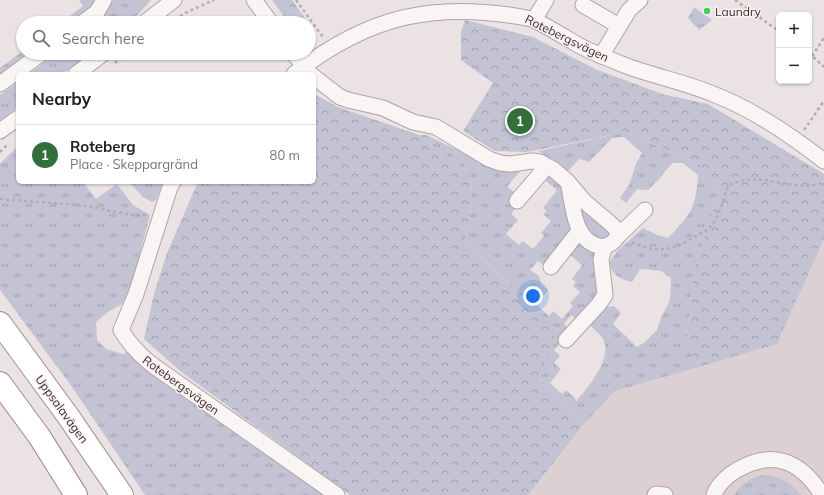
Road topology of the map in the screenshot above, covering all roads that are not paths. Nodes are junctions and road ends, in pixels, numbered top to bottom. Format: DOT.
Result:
graph roads {
  1 [pos="104,0"];
  2 [pos="174,0"];
  3 [pos="254,0"];
  4 [pos="546,0"];
  5 [pos="640,0"];
  6 [pos="583,5"];
  7 [pos="92,16"];
  8 [pos="153,16"];
  9 [pos="266,16"];
  10 [pos="534,20"];
  11 [pos="619,26"];
  12 [pos="601,56"];
  13 [pos="33,60"];
  14 [pos="95,60"];
  15 [pos="297,60"];
  16 [pos="316,60"];
  17 [pos="316,60"];
  18 [pos="16,72"];
  19 [pos="16,72"];
  20 [pos="79,72"];
  21 [pos="303,72"];
  22 [pos="316,79"];
  23 [pos="0,84"];
  24 [pos="16,119"];
  25 [pos="0,131"];
  26 [pos="824,161"];
  27 [pos="547,166"];
  28 [pos="568,182"];
  29 [pos="172,184"];
  30 [pos="517,201"];
  31 [pos="645,210"];
  32 [pos="579,231"];
  33 [pos="618,236"];
  34 [pos="605,246"];
  35 [pos="551,267"];
  36 [pos="0,323"];
  37 [pos="566,340"];
  38 [pos="0,383"];
  39 [pos="76,495"];
  40 [pos="122,495"];
  41 [pos="337,495"];
  42 [pos="655,495"];
  43 [pos="665,495"];
  44 [pos="714,495"];
  45 [pos="822,495"];
  1 -- 7 [label="street"];
  2 -- 8 [label="street"];
  3 -- 9 [label="street"];
  4 -- 10 [label="street"];
  5 -- 11 [label="street"];
  6 -- 11 [label="street"];
  10 -- 12 [label="street, Rotebergsvägen"];
  10 -- 16 [label="street, Rotebergsvägen"];
  11 -- 12 [label="street"];
  12 -- 26 [label="street, Rotebergsvägen"];
  13 -- 18 [label="street"];
  14 -- 20 [label="street"];
  15 -- 21 [label="street, Rotebergsvägen"];
  17 -- 21 [label="street, Rotebergsvägen"];
  19 -- 23 [label="street"];
  22 -- 27 [label="street"];
  24 -- 25 [label="street"];
  27 -- 28 [label="street"];
  27 -- 30 [label="street"];
  28 -- 32 [label="street"];
  28 -- 33 [label="street"];
  29 -- 41 [label="street, Rotebergsvägen"];
  31 -- 33 [label="street"];
  32 -- 34 [label="street"];
  32 -- 35 [label="street"];
  33 -- 34 [label="street"];
  34 -- 37 [label="street"];
  36 -- 40 [label="highway, Uppsalavägen"];
  38 -- 39 [label="highway"];
  42 -- 43 [label="street"];
  44 -- 45 [label="street"];
}
